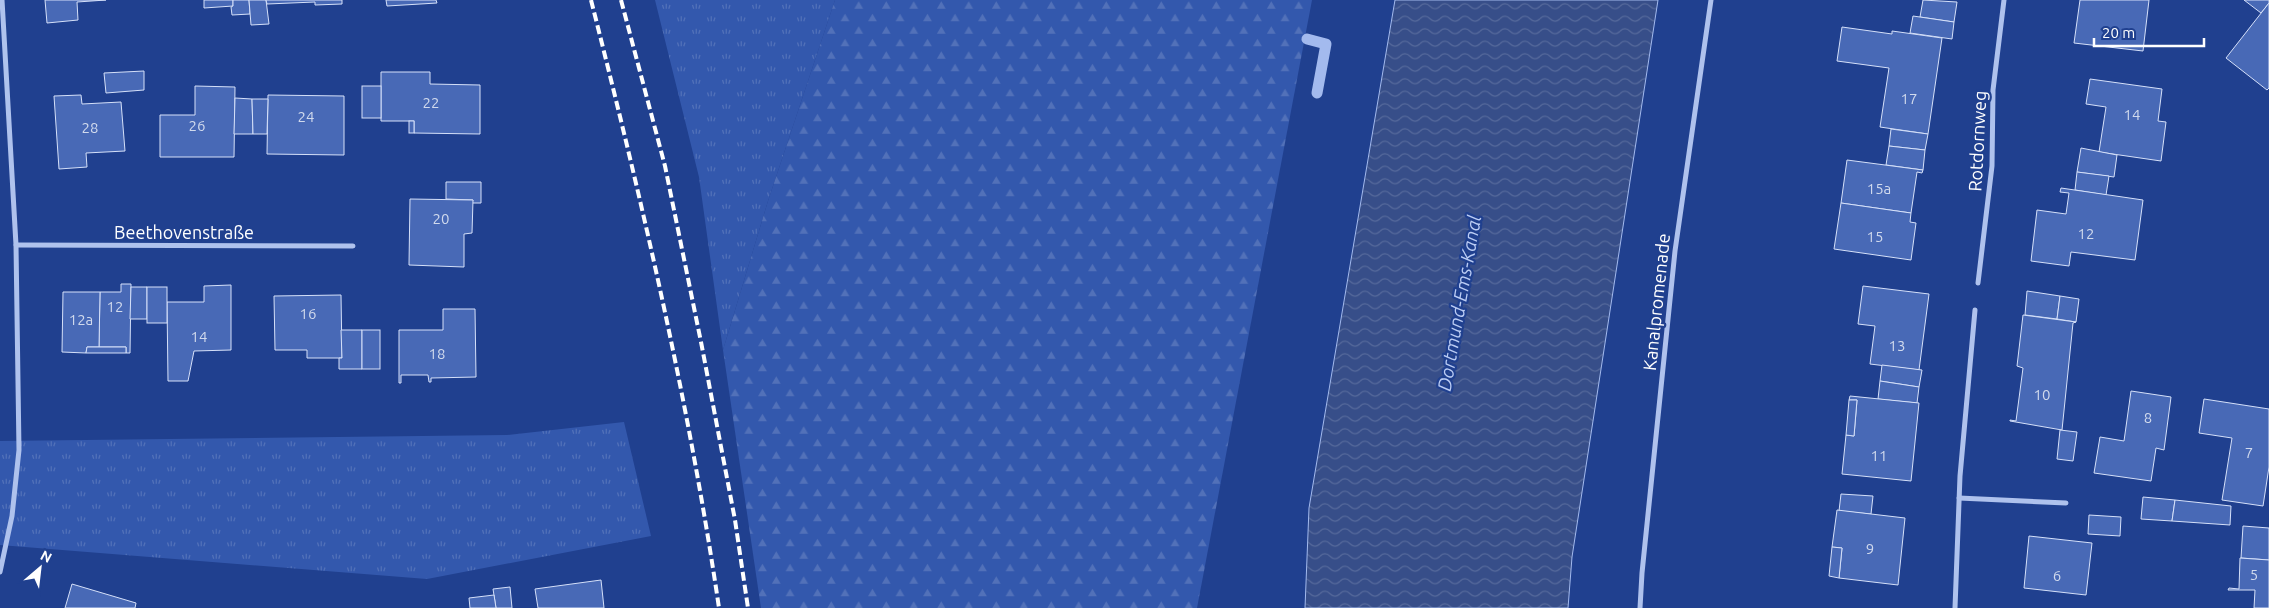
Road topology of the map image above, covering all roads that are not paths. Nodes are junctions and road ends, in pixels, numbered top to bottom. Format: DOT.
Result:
graph roads {
  1 [pos="2,0"];
  2 [pos="1711,0"];
  3 [pos="2004,0"];
  4 [pos="16,245"];
  5 [pos="353,246"];
  6 [pos="1978,283"];
  7 [pos="1975,310"];
  8 [pos="1959,498"];
  9 [pos="2066,503"];
  10 [pos="0,572"];
  11 [pos="1640,608"];
  12 [pos="1955,608"];
  1 -- 4 [label="street"];
  2 -- 11 [label="street, Kanalpromenade"];
  3 -- 6 [label="street, Rotdornweg"];
  4 -- 5 [label="street, Beethovenstraße"];
  4 -- 10 [label="street"];
  7 -- 8 [label="street"];
  8 -- 9 [label="street"];
  8 -- 12 [label="street"];
}
